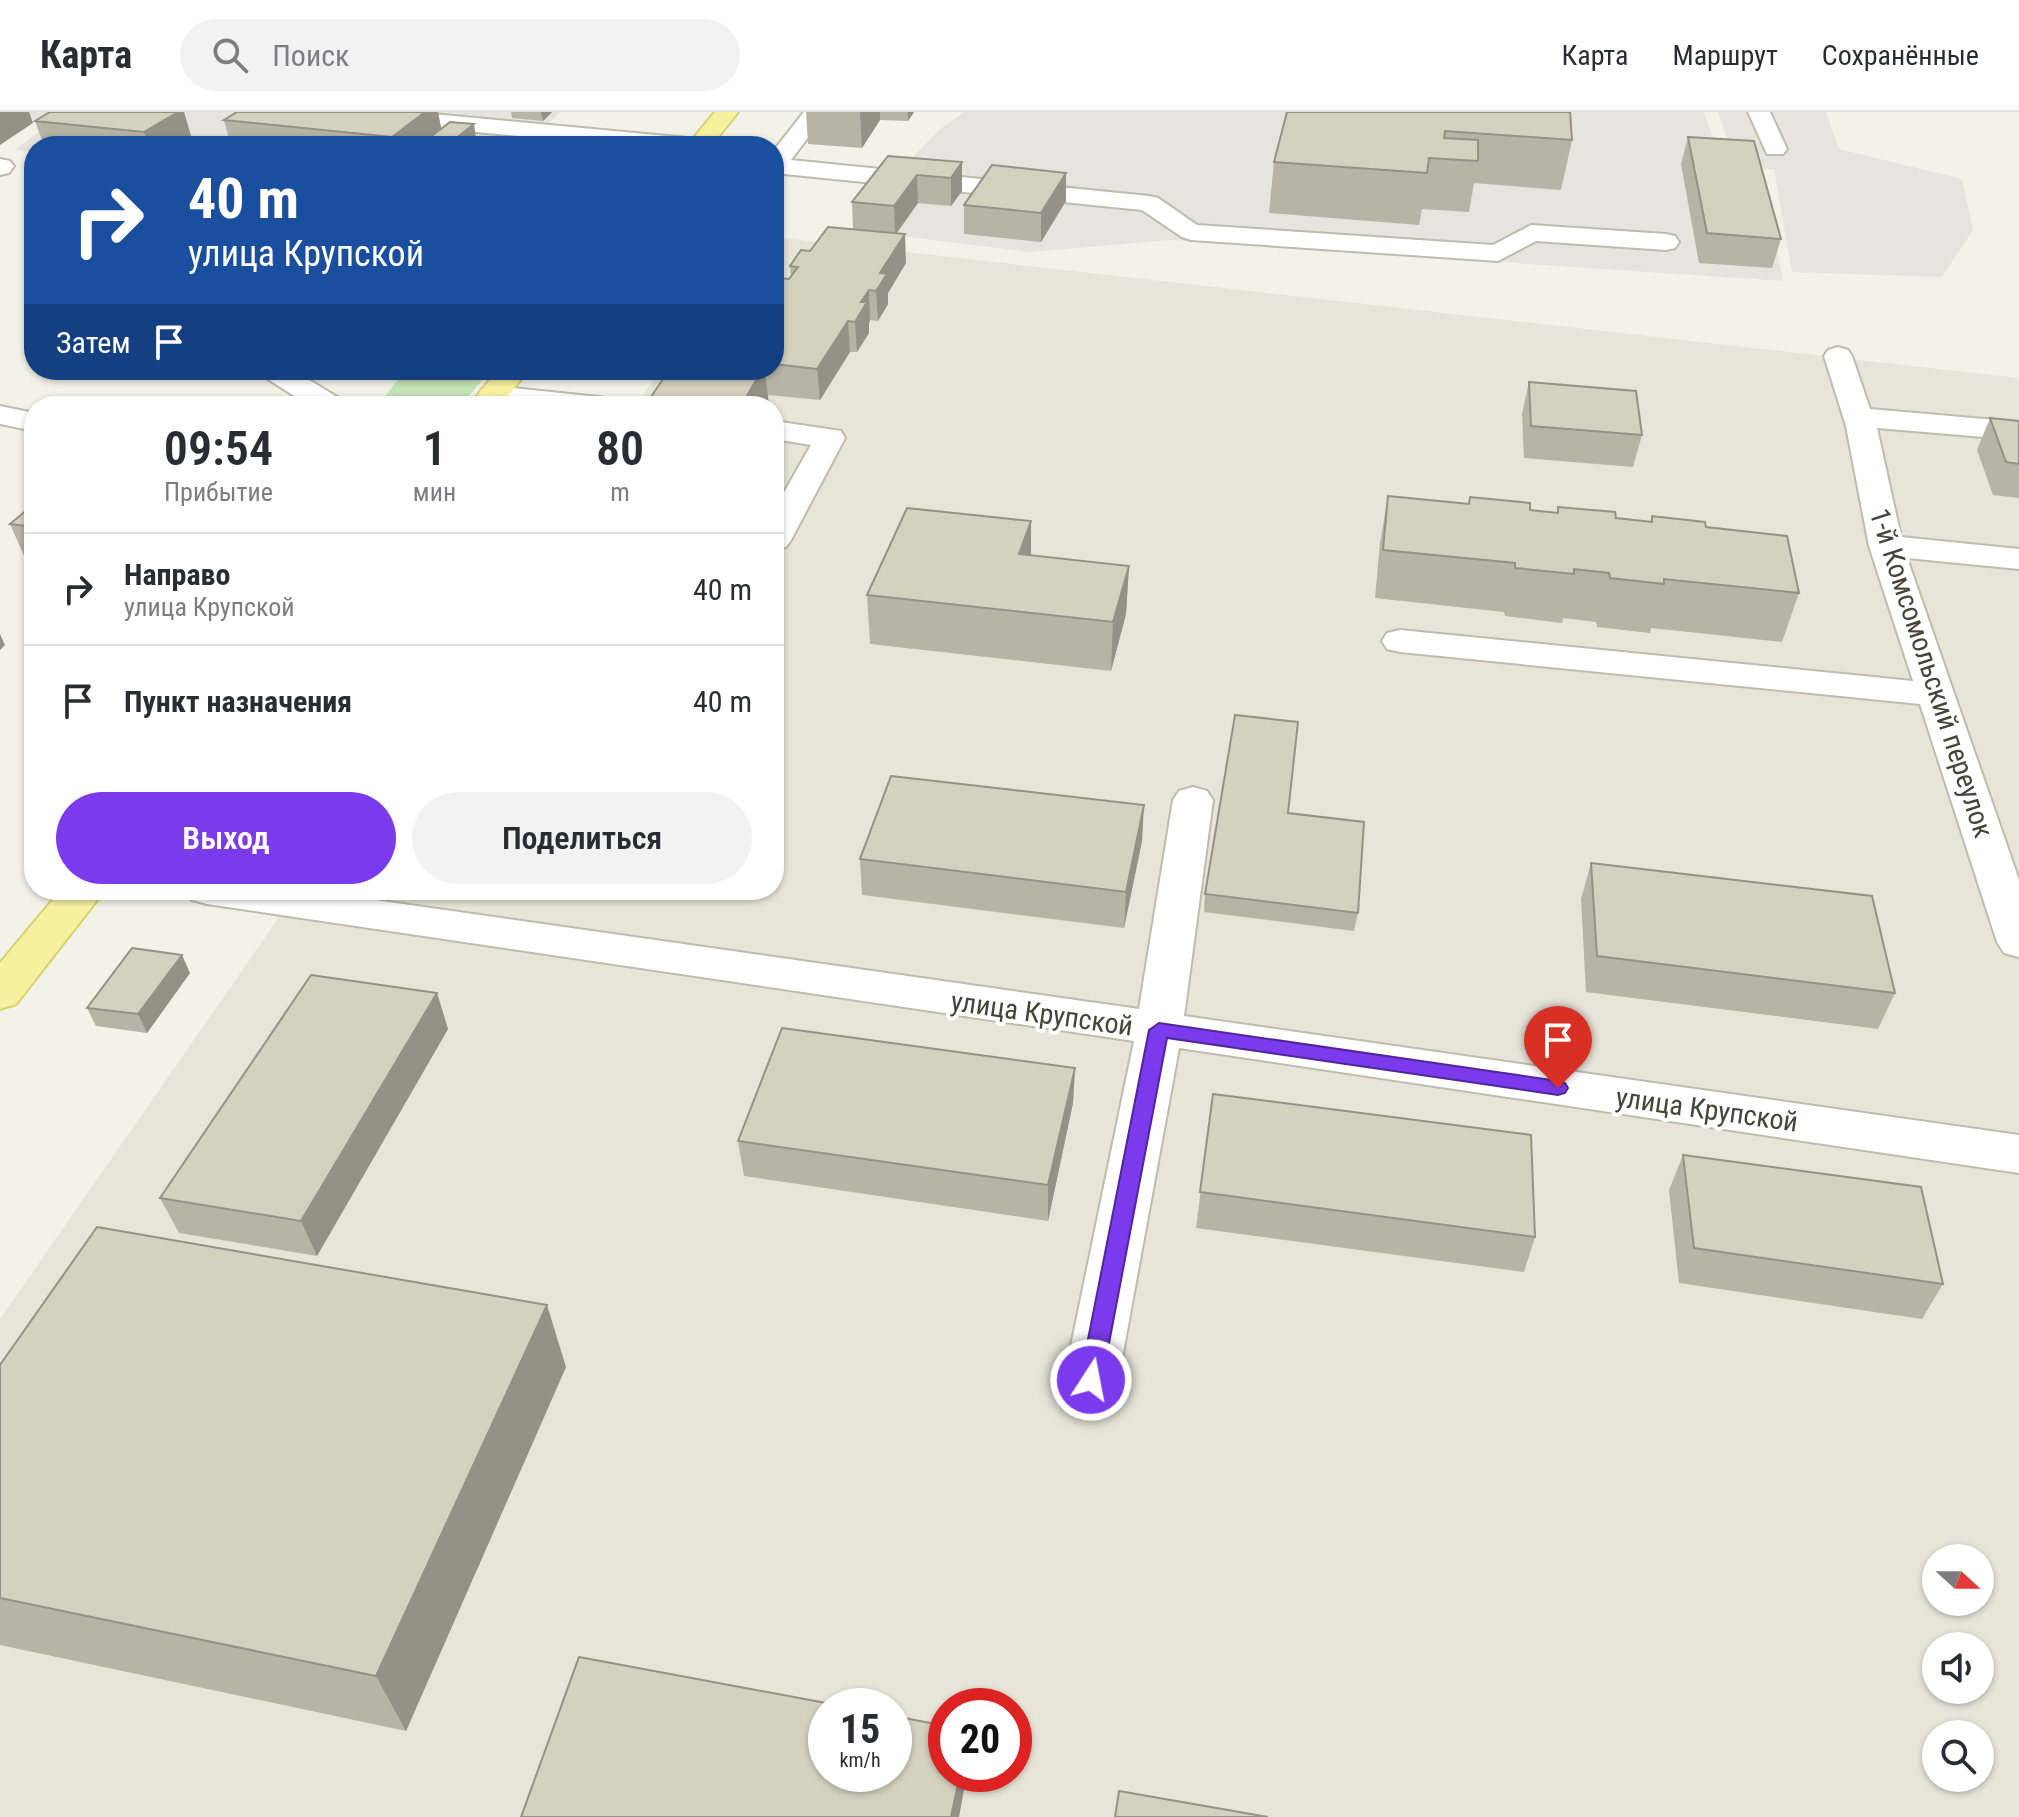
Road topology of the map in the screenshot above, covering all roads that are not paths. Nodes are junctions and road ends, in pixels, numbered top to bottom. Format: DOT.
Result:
graph roads {
  1 [pos="338,112"];
  2 [pos="727,112"];
  3 [pos="816,112"];
  4 [pos="1759,112"];
  5 [pos="593,136"];
  6 [pos="707,136"];
  7 [pos="1775,149"];
  8 [pos="784,153"];
  9 [pos="784,167"];
  10 [pos="1666,242"];
  11 [pos="1838,356"];
  12 [pos="289,380"];
  13 [pos="505,380"];
  14 [pos="315,396"];
  15 [pos="492,396"];
  16 [pos="0,415"];
  17 [pos="1858,417"];
  18 [pos="24,420"];
  19 [pos="784,431"];
  20 [pos="2019,431"];
  21 [pos="784,522"];
  22 [pos="1886,546"];
  23 [pos="2019,559"];
  24 [pos="1400,641"];
  25 [pos="1936,694"];
  26 [pos="1193,800"];
  27 [pos="2010,892"];
  28 [pos="76,900"];
  29 [pos="275,900"];
  30 [pos="2019,942"];
  31 [pos="0,993"];
  32 [pos="1159,1030"];
  33 [pos="2019,1154"];
  34 [pos="1091,1380"];
  1 -- 5 [label="street"];
  2 -- 6 [label="main road"];
  3 -- 8 [label="street"];
  4 -- 7 [label="street"];
  9 -- 10 [label="street"];
  11 -- 17 [label="street, 1-й Комсомольский переулок"];
  12 -- 14 [label="street"];
  13 -- 15 [label="main road"];
  16 -- 18 [label="street"];
  17 -- 20 [label="street"];
  17 -- 22 [label="street, 1-й Комсомольский переулок"];
  19 -- 21 [label="street"];
  22 -- 23 [label="street"];
  22 -- 25 [label="street, 1-й Комсомольский переулок"];
  24 -- 25 [label="street"];
  25 -- 27 [label="street, 1-й Комсомольский переулок"];
  26 -- 32 [label="street"];
  27 -- 30 [label="street, 1-й Комсомольский переулок"];
  28 -- 31 [label="main road"];
  29 -- 32 [label="street, улица Крупской"];
  32 -- 33 [label="street, улица Крупской"];
  32 -- 34 [label="street"];
}
